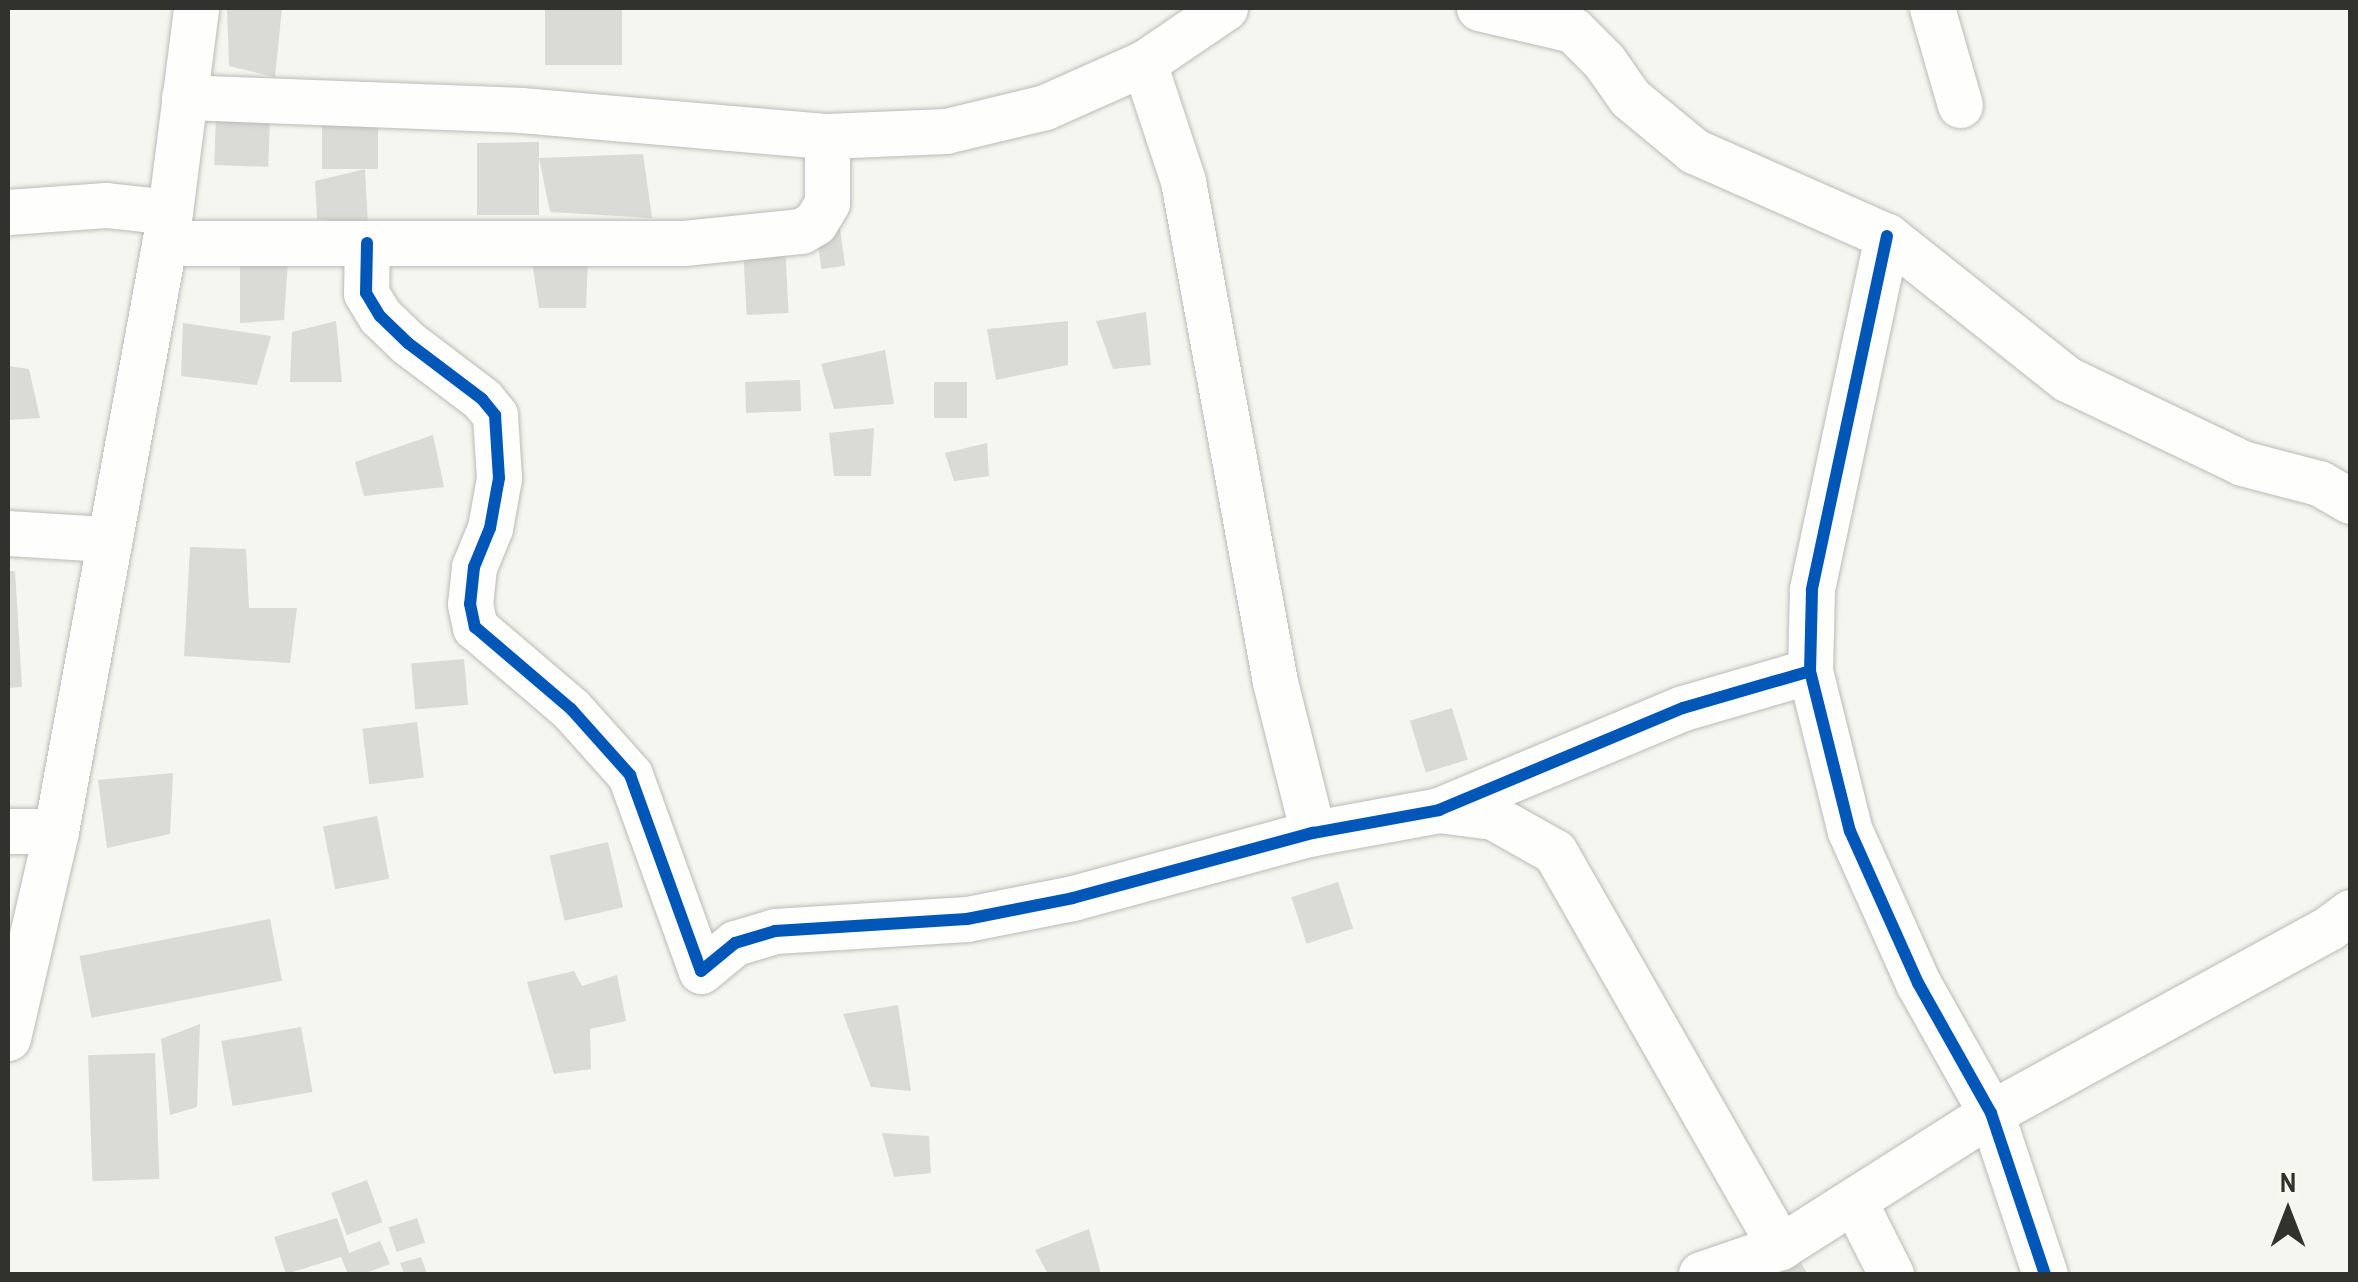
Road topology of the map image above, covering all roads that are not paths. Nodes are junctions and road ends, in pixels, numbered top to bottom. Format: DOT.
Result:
graph roads {
  1 [pos="196,8"];
  2 [pos="1225,8"];
  3 [pos="1479,8"];
  4 [pos="1932,8"];
  5 [pos="1144,64"];
  6 [pos="184,97"];
  7 [pos="1960,105"];
  8 [pos="827,136"];
  9 [pos="8,212"];
  10 [pos="167,228"];
  11 [pos="1887,236"];
  12 [pos="367,242"];
  13 [pos="2350,502"];
  14 [pos="8,533"];
  15 [pos="106,539"];
  16 [pos="1810,671"];
  17 [pos="1440,810"];
  18 [pos="56,830"];
  19 [pos="8,832"];
  20 [pos="1313,833"];
  21 [pos="2350,912"];
  22 [pos="8,1038"];
  23 [pos="1992,1113"];
  24 [pos="1854,1201"];
  25 [pos="1780,1247"];
  26 [pos="1701,1274"];
  27 [pos="1891,1274"];
  28 [pos="2045,1274"];
  1 -- 6 [label="street"];
  2 -- 5 [label="street"];
  3 -- 11 [label="street"];
  4 -- 7 [label="street"];
  5 -- 8 [label="street"];
  5 -- 20 [label="street"];
  6 -- 8 [label="street"];
  6 -- 10 [label="street"];
  8 -- 12 [label="street"];
  9 -- 10 [label="street"];
  10 -- 12 [label="street"];
  10 -- 15 [label="street"];
  11 -- 13 [label="street"];
  11 -- 16 [label="street"];
  12 -- 20 [label="street"];
  14 -- 15 [label="street"];
  15 -- 18 [label="street"];
  16 -- 17 [label="street"];
  16 -- 23 [label="street"];
  17 -- 20 [label="street"];
  17 -- 25 [label="street"];
  18 -- 19 [label="street"];
  18 -- 22 [label="street"];
  21 -- 23 [label="street"];
  23 -- 24 [label="street"];
  23 -- 28 [label="street"];
  24 -- 25 [label="street"];
  24 -- 27 [label="street"];
  25 -- 26 [label="street"];
}
